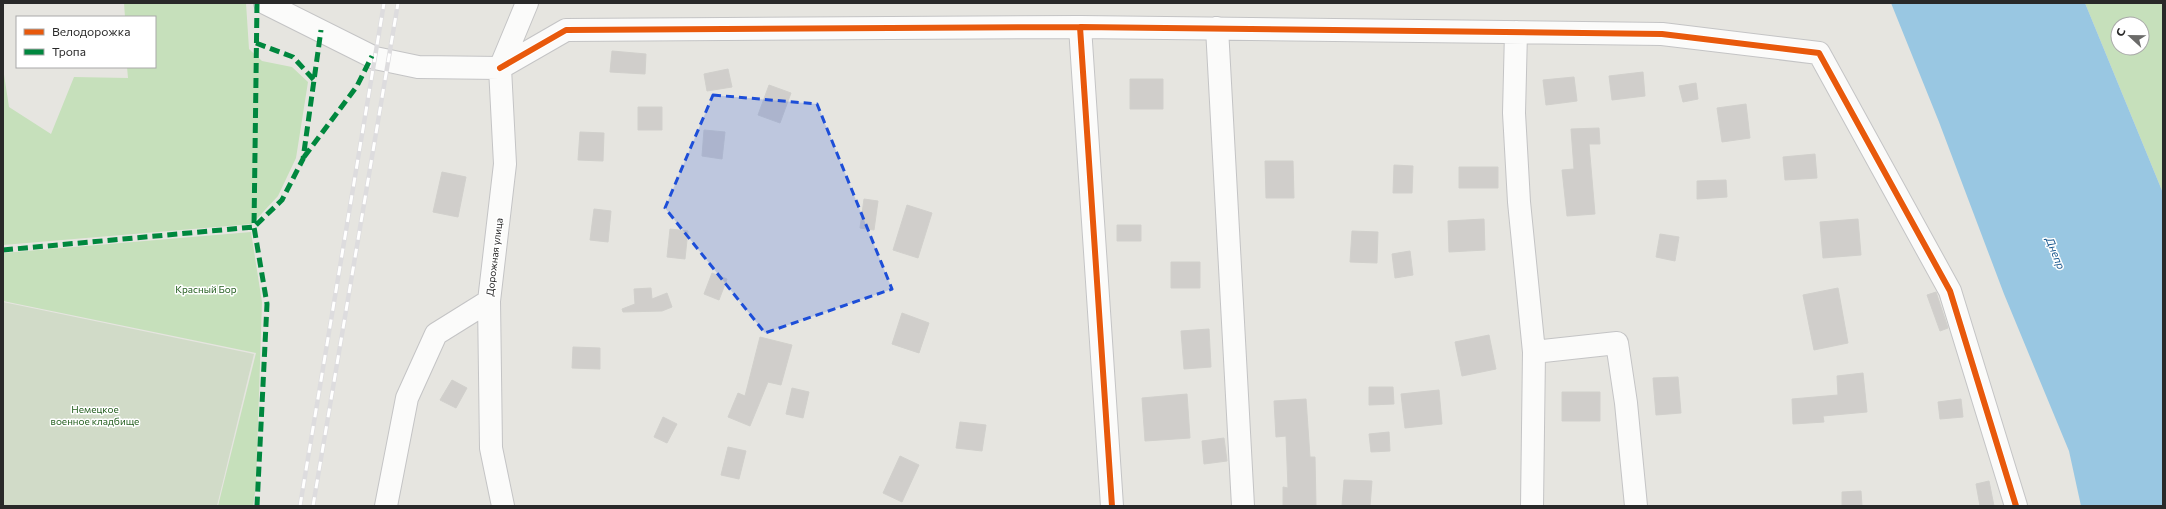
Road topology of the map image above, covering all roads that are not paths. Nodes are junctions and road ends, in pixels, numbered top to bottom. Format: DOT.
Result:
graph roads {
  1 [pos="265,3"];
  2 [pos="527,3"];
  3 [pos="1080,27"];
  4 [pos="1217,28"];
  5 [pos="1516,32"];
  6 [pos="500,68"];
  7 [pos="489,301"];
  8 [pos="1534,352"];
  9 [pos="386,506"];
  10 [pos="503,506"];
  11 [pos="1112,506"];
  12 [pos="1243,506"];
  13 [pos="1532,506"];
  14 [pos="1636,506"];
  15 [pos="2016,506"];
  1 -- 6 [label="street"];
  2 -- 6 [label="street"];
  3 -- 4 [label="street"];
  3 -- 6 [label="street"];
  3 -- 11 [label="street"];
  4 -- 5 [label="street"];
  4 -- 12 [label="street"];
  5 -- 8 [label="street"];
  5 -- 15 [label="street"];
  6 -- 7 [label="street, Дорожная улица"];
  7 -- 9 [label="street, Дорожная улица"];
  7 -- 10 [label="street"];
  8 -- 13 [label="street"];
  8 -- 14 [label="street"];
}
